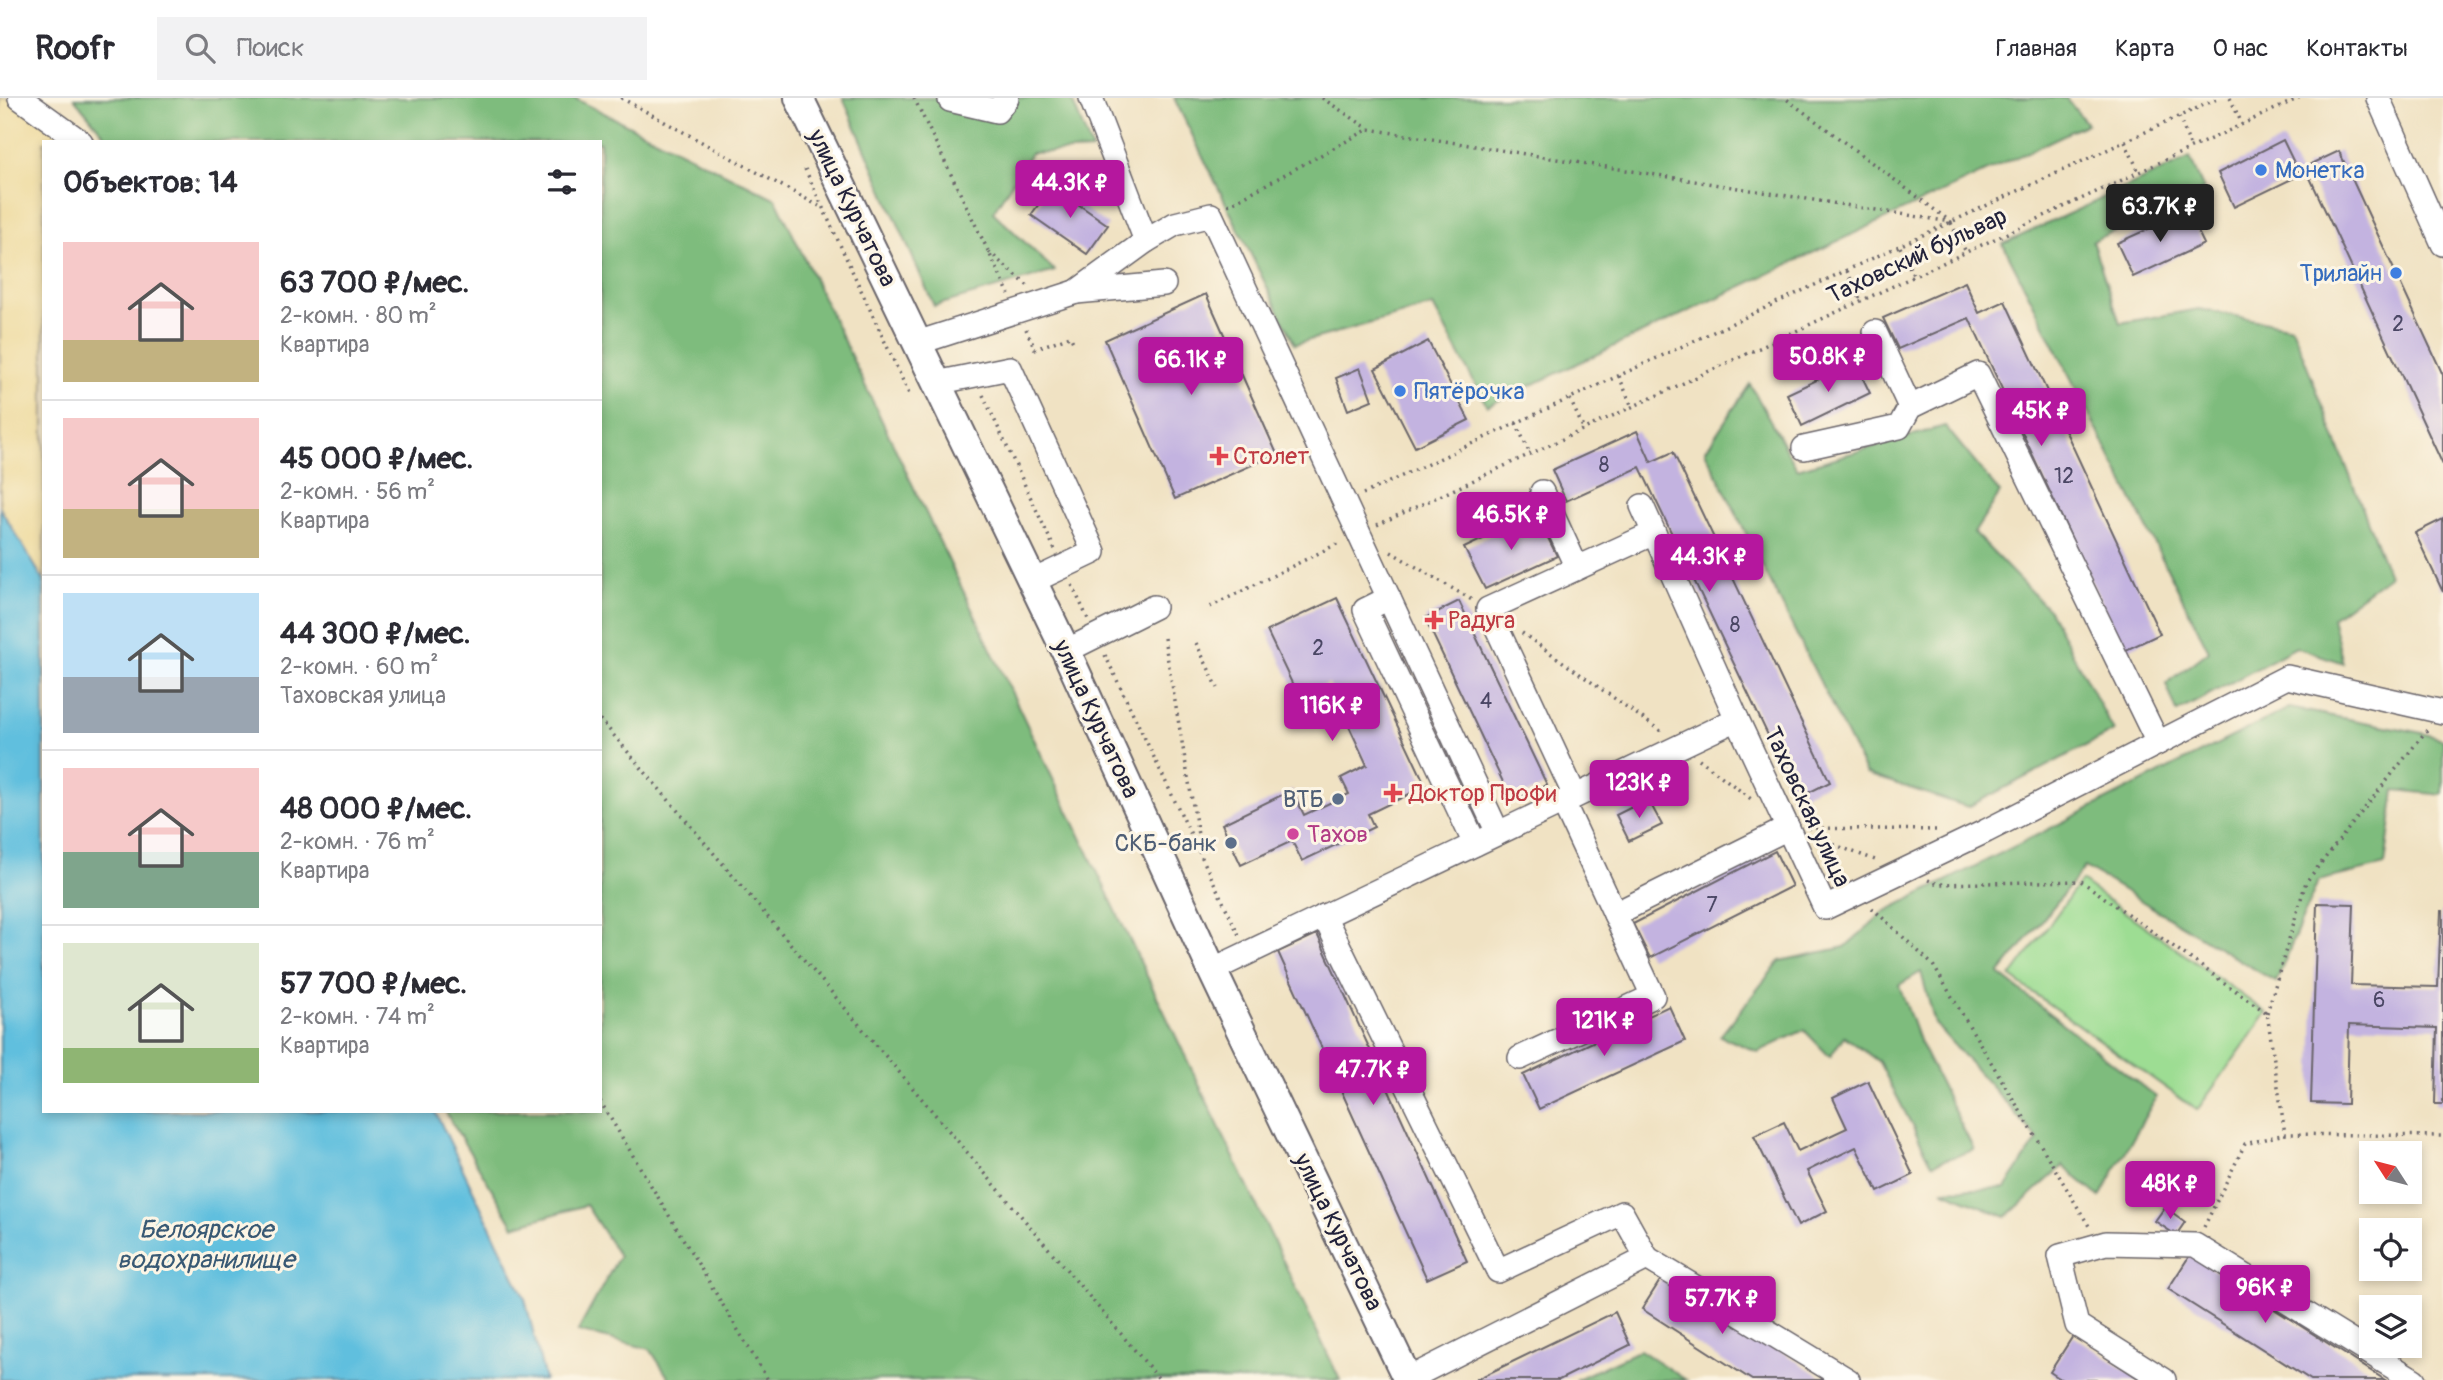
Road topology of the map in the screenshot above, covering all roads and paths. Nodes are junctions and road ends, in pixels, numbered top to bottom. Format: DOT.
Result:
graph roads {
  1 [pos="20,98"];
  2 [pos="621,98"];
  3 [pos="799,98"];
  4 [pos="914,98"];
  5 [pos="1007,98"];
  6 [pos="1091,98"];
  7 [pos="1322,98"];
  8 [pos="1785,98"];
  9 [pos="2219,98"];
  10 [pos="2230,98"];
  11 [pos="2297,98"];
  12 [pos="2378,98"];
  13 [pos="950,100"];
  14 [pos="2179,117"];
  15 [pos="2242,124"];
  16 [pos="1369,129"];
  17 [pos="78,140"];
  18 [pos="2125,141"];
  19 [pos="2191,148"];
  20 [pos="801,158"];
  21 [pos="2139,172"];
  22 [pos="1120,174"];
  23 [pos="1080,184"];
  24 [pos="821,207"];
  25 [pos="1210,215"];
  26 [pos="1951,222"];
  27 [pos="1146,242"];
  28 [pos="2443,244"];
  29 [pos="1900,246"];
  30 [pos="988,251"];
  31 [pos="1966,252"];
  32 [pos="1847,270"];
  33 [pos="1914,277"];
  34 [pos="1164,284"];
  35 [pos="1076,292"];
  36 [pos="1045,301"];
  37 [pos="1861,301"];
  38 [pos="1016,310"];
  39 [pos="1875,332"];
  40 [pos="917,342"];
  41 [pos="1074,344"];
  42 [pos="1619,376"];
  43 [pos="936,383"];
  44 [pos="910,396"];
  45 [pos="1570,398"];
  46 [pos="1632,407"];
  47 [pos="1910,407"];
  48 [pos="1517,423"];
  49 [pos="1584,430"];
  50 [pos="1804,448"];
  51 [pos="1530,454"];
  52 [pos="1542,492"];
  53 [pos="1345,503"];
  54 [pos="1642,506"];
  55 [pos="1359,533"];
  56 [pos="1654,533"];
  57 [pos="1577,568"];
  58 [pos="1031,582"];
  59 [pos="1389,598"];
  60 [pos="1154,607"];
  61 [pos="1210,607"];
  62 [pos="1488,609"];
  63 [pos="1522,633"];
  64 [pos="1164,638"];
  65 [pos="1196,643"];
  66 [pos="1066,651"];
  67 [pos="1218,688"];
  68 [pos="1737,719"];
  69 [pos="2436,720"];
  70 [pos="602,721"];
  71 [pos="2158,743"];
  72 [pos="1681,745"];
  73 [pos="1569,799"];
  74 [pos="1756,803"];
  75 [pos="1788,828"];
  76 [pos="1947,830"];
  77 [pos="1498,833"];
  78 [pos="1475,844"];
  79 [pos="1202,857"];
  80 [pos="1827,865"];
  81 [pos="1903,871"];
  82 [pos="1856,893"];
  83 [pos="1615,914"];
  84 [pos="1324,916"];
  85 [pos="1212,970"];
  86 [pos="2267,1013"];
  87 [pos="1520,1058"];
  88 [pos="602,1104"];
  89 [pos="2285,1134"];
  90 [pos="2443,1136"];
  91 [pos="2204,1227"];
  92 [pos="2093,1232"];
  93 [pos="1647,1258"];
  94 [pos="768,1380"];
  95 [pos="1160,1380"];
  96 [pos="1408,1380"];
  97 [pos="1848,1380"];
  98 [pos="2164,1380"];
  99 [pos="2414,1380"];
  1 -- 17 [label="street"];
  2 -- 24 [label="path"];
  3 -- 40 [label="main road, улица Курчатова"];
  4 -- 30 [label="path"];
  5 -- 13 [label="street"];
  6 -- 22 [label="street"];
  7 -- 16 [label="path"];
  8 -- 26 [label="path"];
  9 -- 14 [label="path, Таховский бульвар"];
  10 -- 15 [label="path"];
  11 -- 15 [label="path, Таховский бульвар"];
  12 -- 28 [label="street"];
  14 -- 18 [label="path, Таховский бульвар"];
  14 -- 19 [label="path"];
  15 -- 19 [label="path, Таховский бульвар"];
  16 -- 25 [label="path"];
  16 -- 26 [label="path"];
  18 -- 21 [label="path"];
  18 -- 26 [label="path, Таховский бульвар"];
  19 -- 21 [label="path, Таховский бульвар"];
  20 -- 24 [label="path"];
  21 -- 31 [label="path, Таховский бульвар"];
  22 -- 23 [label="street"];
  22 -- 27 [label="street"];
  24 -- 44 [label="path"];
  25 -- 27 [label="street"];
  25 -- 53 [label="street"];
  26 -- 29 [label="path, Таховский бульвар"];
  26 -- 31 [label="path"];
  27 -- 35 [label="street"];
  29 -- 32 [label="path, Таховский бульвар"];
  29 -- 33 [label="path"];
  30 -- 36 [label="path"];
  30 -- 38 [label="path"];
  31 -- 33 [label="path, Таховский бульвар"];
  32 -- 37 [label="path"];
  32 -- 42 [label="path, Таховский бульвар"];
  33 -- 37 [label="path, Таховский бульвар"];
  34 -- 35 [label="street"];
  35 -- 36 [label="street"];
  36 -- 38 [label="street"];
  37 -- 46 [label="path, Таховский бульвар"];
  38 -- 40 [label="street"];
  38 -- 41 [label="path"];
  39 -- 47 [label="street"];
  40 -- 43 [label="main road, улица Курчатова"];
  42 -- 45 [label="path, Таховский бульвар"];
  42 -- 46 [label="path"];
  43 -- 58 [label="main road, улица Курчатова"];
  43 -- 58 [label="street"];
  45 -- 48 [label="path, Таховский бульвар"];
  45 -- 49 [label="path"];
  46 -- 49 [label="path, Таховский бульвар"];
  47 -- 50 [label="street"];
  47 -- 71 [label="street"];
  48 -- 51 [label="path"];
  48 -- 53 [label="path, Таховский бульвар"];
  49 -- 51 [label="path, Таховский бульвар"];
  51 -- 55 [label="path, Таховский бульвар"];
  52 -- 57 [label="street"];
  53 -- 55 [label="street"];
  54 -- 56 [label="street"];
  55 -- 59 [label="street"];
  55 -- 61 [label="path, Таховский бульвар"];
  55 -- 62 [label="path"];
  56 -- 57 [label="street"];
  56 -- 68 [label="street"];
  57 -- 62 [label="street"];
  58 -- 66 [label="main road, улица Курчатова"];
  59 -- 77 [label="street"];
  59 -- 78 [label="street"];
  60 -- 66 [label="street"];
  62 -- 73 [label="street"];
  63 -- 72 [label="path"];
  64 -- 79 [label="path"];
  65 -- 67 [label="path"];
  66 -- 85 [label="main road, улица Курчатова"];
  68 -- 72 [label="street, Таховская улица"];
  68 -- 75 [label="street, Таховская улица"];
  69 -- 71 [label="street, Таховская улица"];
  69 -- 86 [label="path"];
  70 -- 95 [label="path"];
  71 -- 81 [label="street, Таховская улица"];
  72 -- 73 [label="street, Таховская улица"];
  72 -- 74 [label="path"];
  73 -- 77 [label="street, Таховская улица"];
  73 -- 83 [label="street"];
  75 -- 76 [label="path"];
  75 -- 81 [label="path"];
  75 -- 82 [label="street, Таховская улица"];
  75 -- 83 [label="street"];
  77 -- 78 [label="street, Таховская улица"];
  78 -- 84 [label="street, Таховская улица"];
  80 -- 82 [label="path"];
  81 -- 82 [label="street, Таховская улица"];
  81 -- 86 [label="path"];
  82 -- 92 [label="path"];
  83 -- 87 [label="street"];
  84 -- 85 [label="street, Таховская улица"];
  84 -- 93 [label="street"];
  85 -- 96 [label="main road, улица Курчатова"];
  86 -- 89 [label="path"];
  88 -- 94 [label="path"];
  89 -- 90 [label="path"];
  89 -- 91 [label="path"];
  93 -- 96 [label="street"];
  93 -- 97 [label="street"];
  98 -- 99 [label="street"];
}
